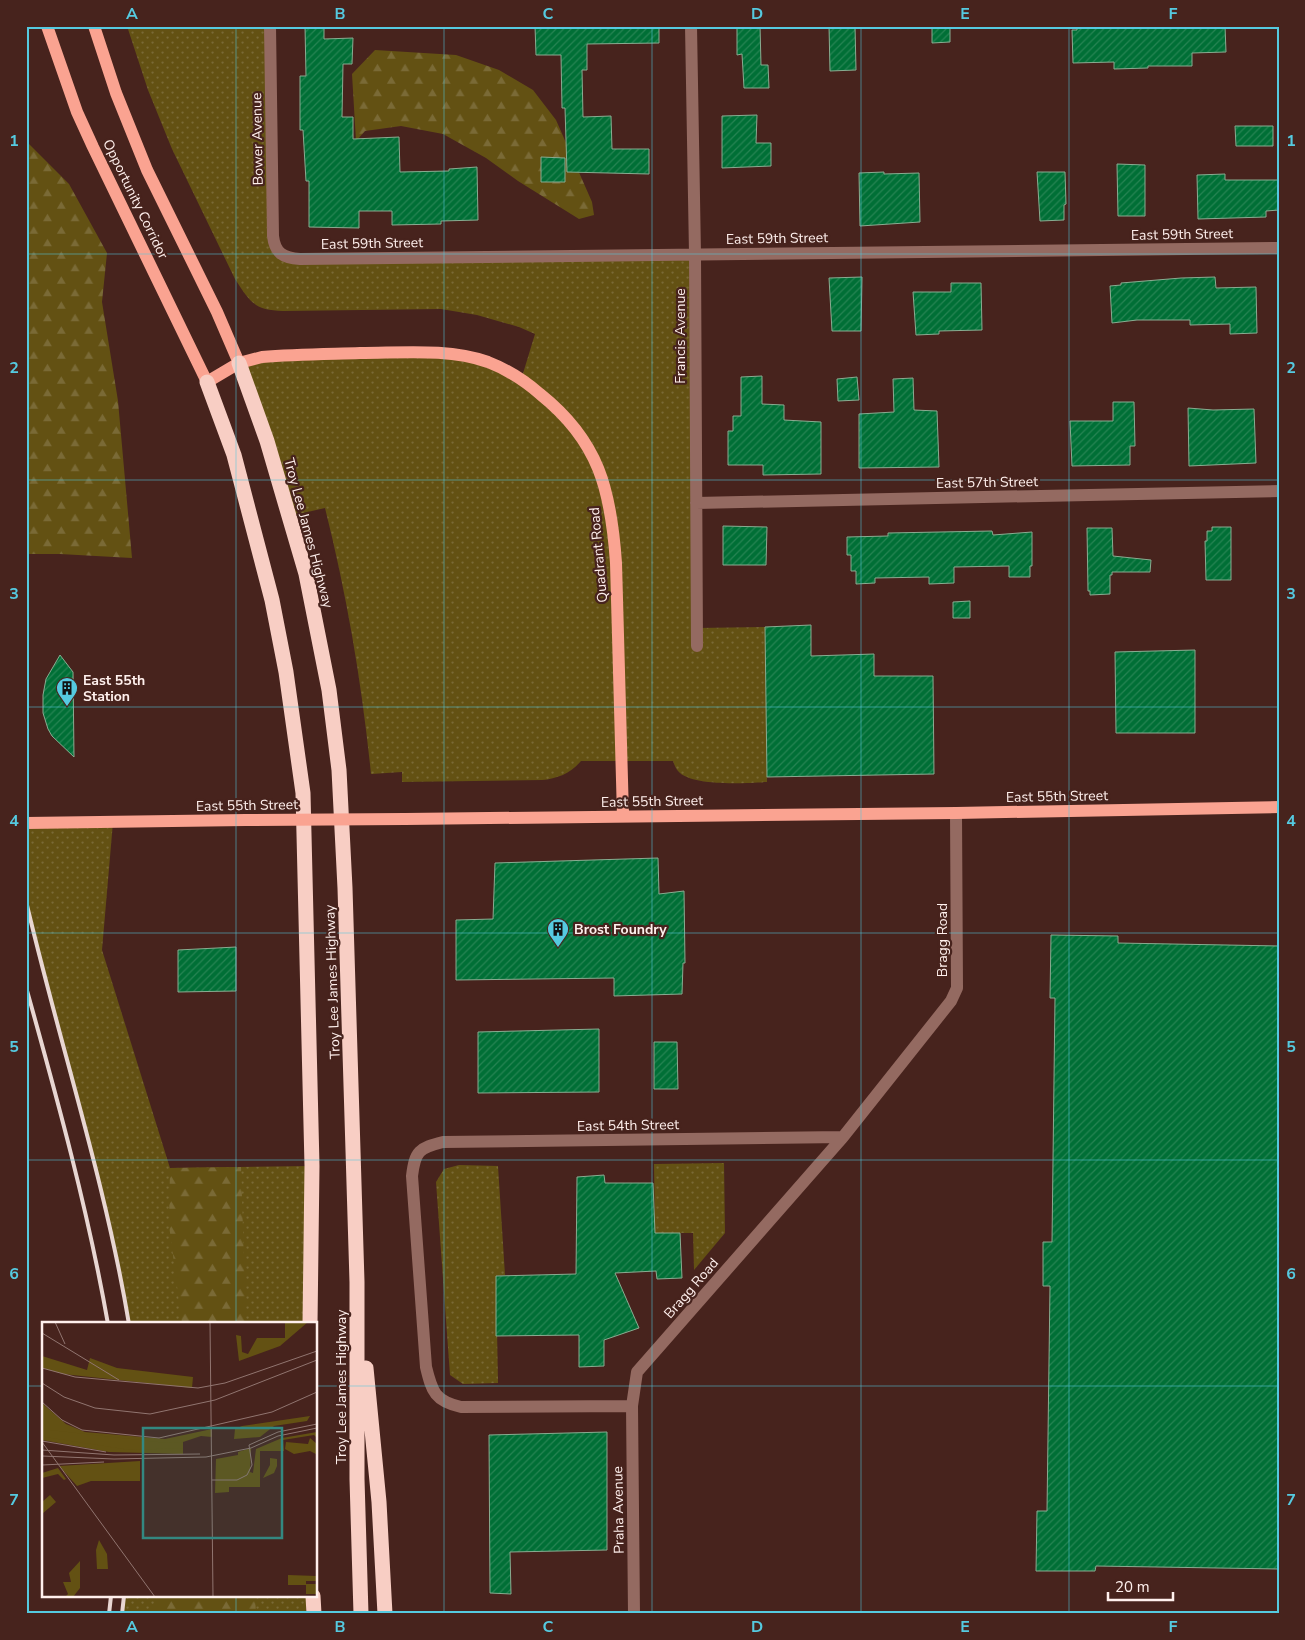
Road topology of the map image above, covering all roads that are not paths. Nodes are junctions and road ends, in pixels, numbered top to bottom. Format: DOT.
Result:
graph roads {
  1 [pos="47,26"];
  2 [pos="94,26"];
  3 [pos="270,26"];
  4 [pos="691,26"];
  5 [pos="1279,248"];
  6 [pos="277,251"];
  7 [pos="695,254"];
  8 [pos="239,363"];
  9 [pos="207,382"];
  10 [pos="1279,491"];
  11 [pos="696,503"];
  12 [pos="697,646"];
  13 [pos="1279,807"];
  14 [pos="956,813"];
  15 [pos="623,816"];
  16 [pos="26,823"];
  17 [pos="843,1137"];
  18 [pos="357,1282"];
  19 [pos="310,1322"];
  20 [pos="632,1406"];
  21 [pos="306,1598"];
  22 [pos="314,1598"];
  23 [pos="306,1614"];
  24 [pos="314,1614"];
  25 [pos="361,1614"];
  26 [pos="385,1614"];
  27 [pos="634,1614"];
  1 -- 9 [label="main road, Opportunity Corridor"];
  2 -- 8 [label="main road, Opportunity Corridor"];
  3 -- 6 [label="street, Bower Avenue"];
  4 -- 7 [label="street, Francis Avenue"];
  5 -- 7 [label="street, East 59th Street"];
  6 -- 7 [label="street, East 59th Street"];
  7 -- 11 [label="street, Francis Avenue"];
  8 -- 9 [label="main road, Quadrant Road"];
  8 -- 15 [label="main road, Quadrant Road"];
  8 -- 18 [label="highway, Troy Lee James Highway"];
  9 -- 19 [label="highway, Troy Lee James Highway"];
  10 -- 11 [label="street, East 57th Street"];
  11 -- 12 [label="street, Francis Avenue"];
  13 -- 14 [label="main road, East 55th Street"];
  14 -- 15 [label="main road, East 55th Street"];
  14 -- 17 [label="street, Bragg Road"];
  15 -- 16 [label="main road, East 55th Street, bridge"];
  17 -- 20 [label="street, Bragg Road"];
  17 -- 20 [label="street, East 54th Street"];
  18 -- 25 [label="highway, Troy Lee James Highway"];
  18 -- 26 [label="highway"];
  20 -- 27 [label="street, Praha Avenue"];
  21 -- 23 [label="highway"];
  22 -- 24 [label="highway"];
}
